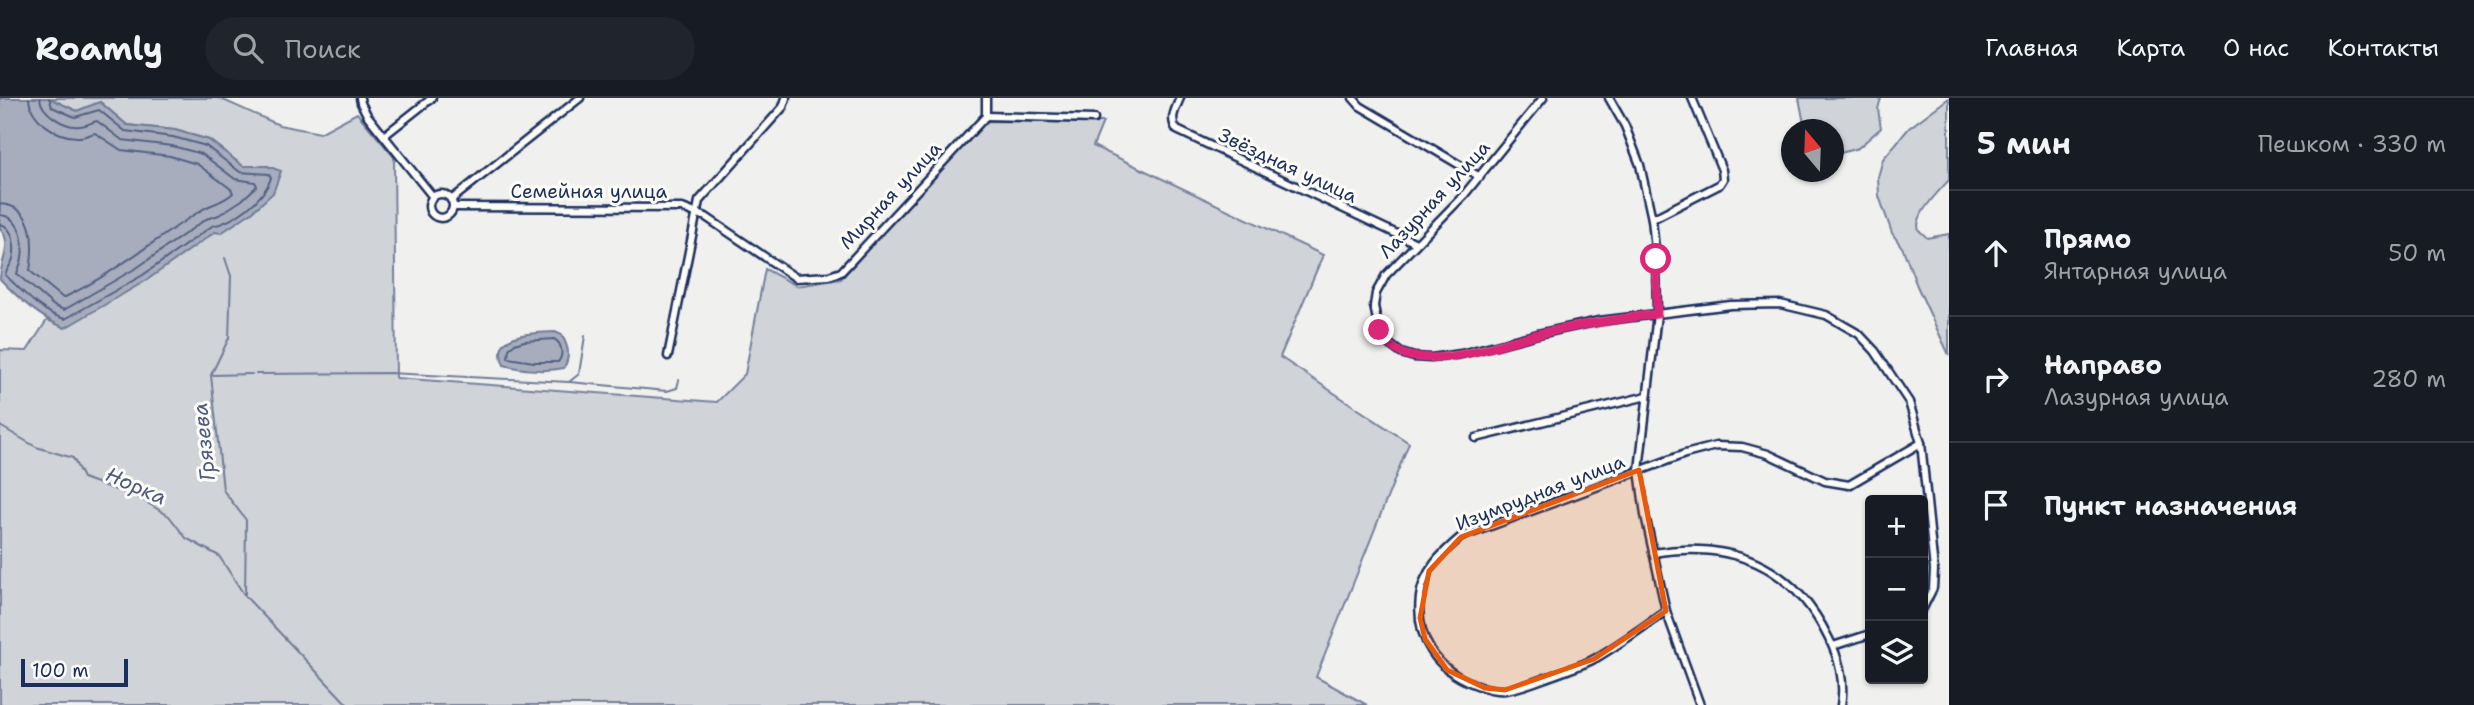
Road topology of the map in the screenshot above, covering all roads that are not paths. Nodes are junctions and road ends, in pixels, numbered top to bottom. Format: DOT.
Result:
graph roads {
  1 [pos="360,98"];
  2 [pos="432,98"];
  3 [pos="580,98"];
  4 [pos="786,98"];
  5 [pos="986,98"];
  6 [pos="1180,98"];
  7 [pos="1353,98"];
  8 [pos="1543,98"];
  9 [pos="1609,98"];
  10 [pos="1692,98"];
  11 [pos="986,116"];
  12 [pos="1094,119"];
  13 [pos="385,135"];
  14 [pos="1480,177"];
  15 [pos="433,197"];
  16 [pos="452,203"];
  17 [pos="695,211"];
  18 [pos="1652,219"];
  19 [pos="1416,243"];
  20 [pos="755,251"];
  21 [pos="1657,314"];
  22 [pos="668,356"];
  23 [pos="1647,396"];
  24 [pos="1476,438"];
  25 [pos="1922,443"];
  26 [pos="1639,470"];
  27 [pos="1653,553"];
  28 [pos="1928,598"];
  29 [pos="1667,611"];
  30 [pos="1865,636"];
  31 [pos="1833,646"];
  32 [pos="1700,705"];
  33 [pos="1841,705"];
  1 -- 13 [label="street"];
  2 -- 13 [label="street"];
  3 -- 16 [label="street"];
  4 -- 17 [label="street"];
  5 -- 11 [label="street"];
  6 -- 19 [label="street, Звёздная улица"];
  7 -- 14 [label="street"];
  8 -- 14 [label="street, Лазурная улица"];
  9 -- 18 [label="street"];
  10 -- 18 [label="street"];
  11 -- 12 [label="street"];
  11 -- 20 [label="street, Мирная улица"];
  13 -- 15 [label="street"];
  14 -- 19 [label="street, Лазурная улица"];
  15 -- 16 [label="street"];
  15 -- 16 [label="street"];
  16 -- 17 [label="street, Семейная улица"];
  17 -- 20 [label="street, Семейная улица"];
  17 -- 22 [label="street"];
  18 -- 21 [label="street"];
  19 -- 21 [label="street, Лазурная улица"];
  21 -- 23 [label="street"];
  21 -- 25 [label="street, Лазурная улица"];
  23 -- 24 [label="street"];
  23 -- 26 [label="street"];
  25 -- 26 [label="street, Изумрудная улица"];
  25 -- 28 [label="street, Лазурная улица"];
  26 -- 27 [label="street"];
  26 -- 29 [label="street, Изумрудная улица"];
  27 -- 29 [label="street"];
  27 -- 31 [label="street"];
  29 -- 32 [label="street"];
  30 -- 31 [label="street"];
  31 -- 33 [label="street"];
}
